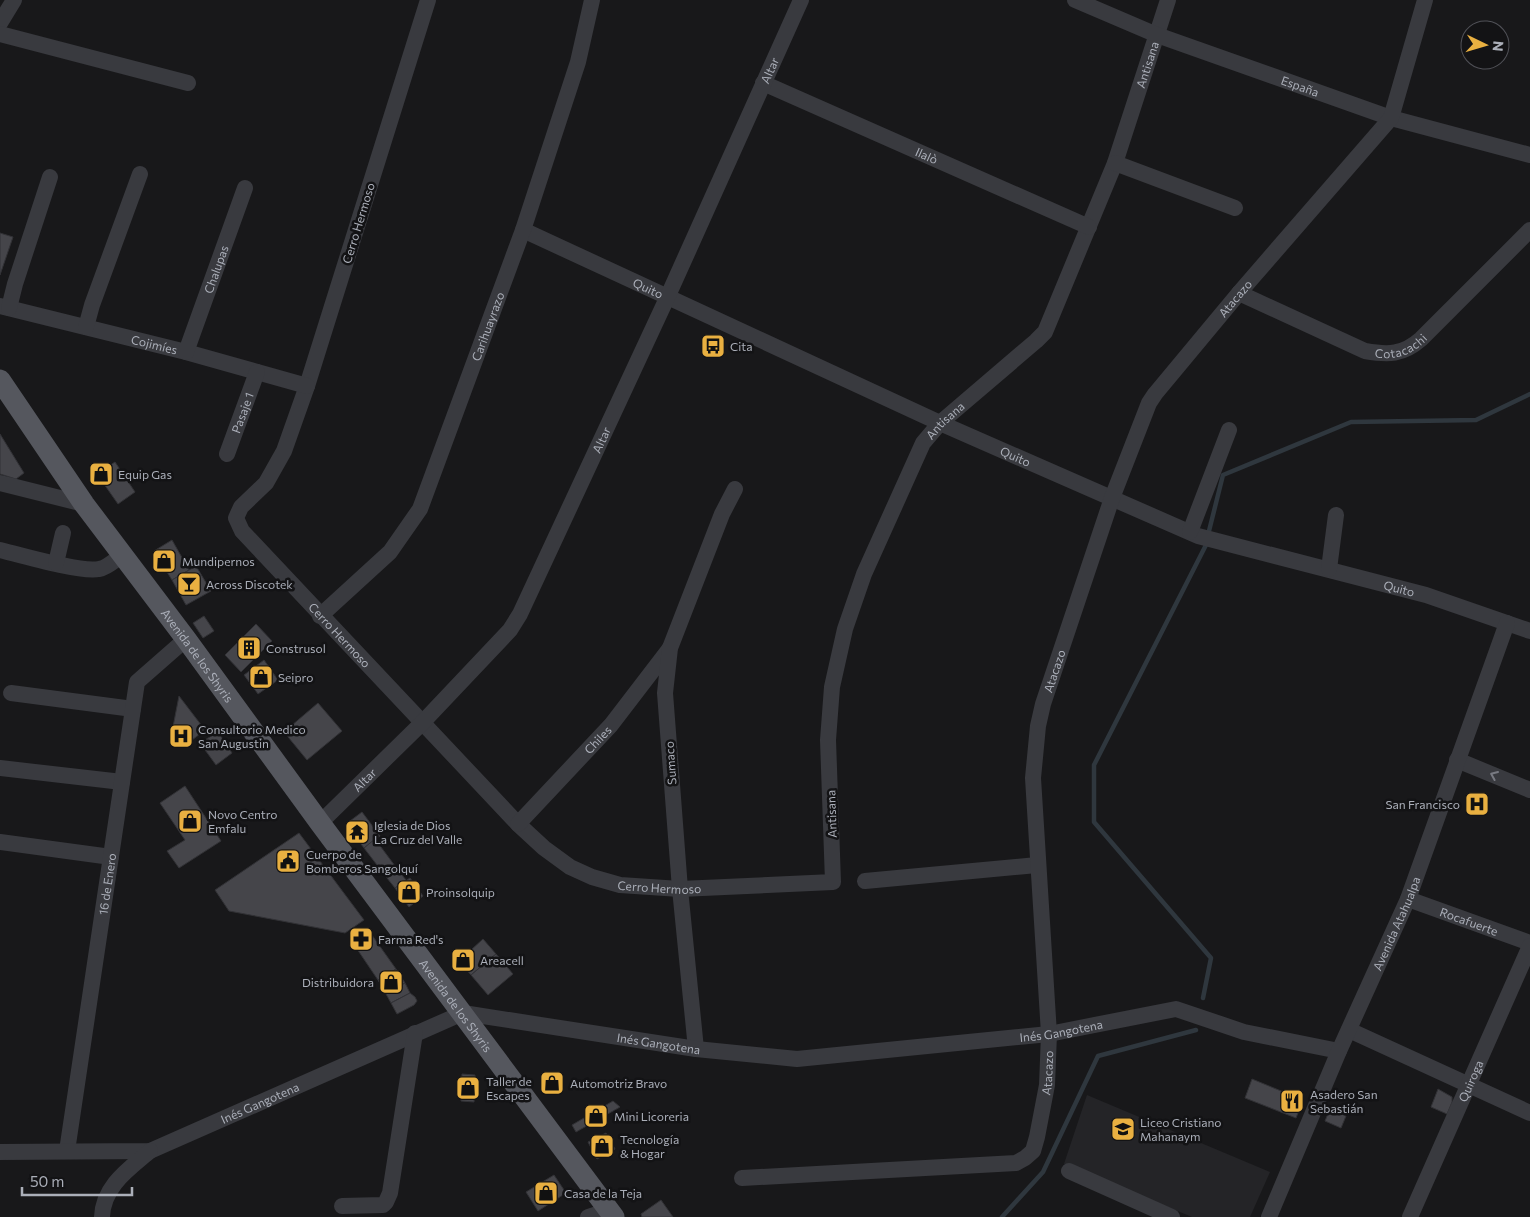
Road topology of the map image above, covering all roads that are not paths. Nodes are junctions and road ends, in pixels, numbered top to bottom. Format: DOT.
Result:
graph roads {
  1 [pos="14,0"];
  2 [pos="428,0"];
  3 [pos="592,0"];
  4 [pos="801,0"];
  5 [pos="1075,0"];
  6 [pos="1168,0"];
  7 [pos="1424,0"];
  8 [pos="0,23"];
  9 [pos="0,34"];
  10 [pos="1157,35"];
  11 [pos="188,83"];
  12 [pos="764,83"];
  13 [pos="1391,118"];
  14 [pos="1530,156"];
  15 [pos="1115,164"];
  16 [pos="140,174"];
  17 [pos="50,177"];
  18 [pos="245,188"];
  19 [pos="1235,208"];
  20 [pos="1089,226"];
  21 [pos="523,230"];
  22 [pos="1530,230"];
  23 [pos="1238,293"];
  24 [pos="667,298"];
  25 [pos="5,307"];
  26 [pos="86,327"];
  27 [pos="186,352"];
  28 [pos="257,372"];
  29 [pos="0,380"];
  30 [pos="307,386"];
  31 [pos="940,423"];
  32 [pos="1229,430"];
  33 [pos="227,454"];
  34 [pos="0,484"];
  35 [pos="735,489"];
  36 [pos="1112,498"];
  37 [pos="84,504"];
  38 [pos="1336,515"];
  39 [pos="63,533"];
  40 [pos="1194,534"];
  41 [pos="0,550"];
  42 [pos="122,555"];
  43 [pos="56,563"];
  44 [pos="1329,569"];
  45 [pos="320,616"];
  46 [pos="1507,622"];
  47 [pos="1530,630"];
  48 [pos="186,639"];
  49 [pos="670,648"];
  50 [pos="11,693"];
  51 [pos="133,709"];
  52 [pos="422,722"];
  53 [pos="1457,760"];
  54 [pos="0,768"];
  55 [pos="122,782"];
  56 [pos="1530,790"];
  57 [pos="320,823"];
  58 [pos="518,824"];
  59 [pos="0,842"];
  60 [pos="110,857"];
  61 [pos="1037,865"];
  62 [pos="865,881"];
  63 [pos="833,882"];
  64 [pos="680,888"];
  65 [pos="1408,899"];
  66 [pos="1530,944"];
  67 [pos="463,1013"];
  68 [pos="1349,1030"];
  69 [pos="415,1033"];
  70 [pos="1049,1034"];
  71 [pos="696,1049"];
  72 [pos="1339,1051"];
  73 [pos="1469,1086"];
  74 [pos="1530,1113"];
  75 [pos="150,1151"];
  76 [pos="0,1152"];
  77 [pos="66,1152"];
  78 [pos="1069,1171"];
  79 [pos="742,1178"];
  80 [pos="342,1206"];
  81 [pos="612,1214"];
  82 [pos="102,1217"];
  83 [pos="588,1217"];
  84 [pos="1172,1217"];
  85 [pos="1269,1217"];
  86 [pos="1410,1217"];
  1 -- 8 [label="street"];
  2 -- 30 [label="street, Cerro Hermoso"];
  3 -- 21 [label="street, Carihuayrazo"];
  4 -- 12 [label="street, Altar"];
  5 -- 10 [label="street, España"];
  6 -- 10 [label="street, Antisana"];
  7 -- 13 [label="street, Atacazo"];
  9 -- 11 [label="street"];
  10 -- 13 [label="street, España"];
  10 -- 15 [label="street, Antisana"];
  12 -- 20 [label="street, Ilalò"];
  12 -- 24 [label="street, Altar"];
  13 -- 14 [label="street, España"];
  13 -- 23 [label="street, Atacazo"];
  15 -- 19 [label="street"];
  15 -- 20 [label="street, Antisana"];
  16 -- 26 [label="street"];
  17 -- 25 [label="street"];
  18 -- 27 [label="street, Chalupas"];
  20 -- 31 [label="street, Antisana"];
  21 -- 24 [label="street, Quito"];
  21 -- 45 [label="street, Carihuayrazo"];
  22 -- 23 [label="street, Cotacachi"];
  23 -- 36 [label="street, Atacazo"];
  24 -- 31 [label="street, Quito"];
  24 -- 52 [label="street, Altar"];
  25 -- 26 [label="street, Cojimíes"];
  26 -- 27 [label="street, Cojimíes"];
  27 -- 28 [label="street, Cojimíes"];
  28 -- 30 [label="street, Cojimíes"];
  28 -- 33 [label="street, Pasaje 1"];
  29 -- 37 [label="main road, Avenida de los Shyris"];
  30 -- 45 [label="street, Cerro Hermoso"];
  31 -- 36 [label="street, Quito"];
  31 -- 63 [label="street, Antisana"];
  32 -- 40 [label="street"];
  34 -- 37 [label="street"];
  35 -- 49 [label="street, Sumaco"];
  36 -- 40 [label="street, Quito"];
  36 -- 61 [label="street, Atacazo"];
  37 -- 42 [label="main road, Avenida de los Shyris"];
  38 -- 44 [label="street"];
  39 -- 43 [label="street"];
  40 -- 44 [label="street, Quito"];
  41 -- 43 [label="street"];
  42 -- 43 [label="street"];
  42 -- 48 [label="main road, Avenida de los Shyris"];
  44 -- 46 [label="street, Quito"];
  45 -- 52 [label="street, Cerro Hermoso"];
  46 -- 47 [label="street, Quito"];
  46 -- 53 [label="street, Avenida Atahualpa"];
  48 -- 51 [label="street, 16 de Enero"];
  48 -- 57 [label="main road, Avenida de los Shyris"];
  49 -- 58 [label="street, Chiles"];
  49 -- 64 [label="street, Sumaco"];
  50 -- 51 [label="street"];
  51 -- 55 [label="street, 16 de Enero"];
  52 -- 57 [label="street, Altar"];
  52 -- 58 [label="street, Cerro Hermoso"];
  56 -- 53 [label="street, one-way"];
  53 -- 65 [label="street, Avenida Atahualpa"];
  54 -- 55 [label="street"];
  55 -- 60 [label="street, 16 de Enero"];
  57 -- 67 [label="main road, Avenida de los Shyris"];
  58 -- 64 [label="street, Cerro Hermoso"];
  59 -- 60 [label="street"];
  60 -- 77 [label="street, 16 de Enero"];
  61 -- 62 [label="street"];
  61 -- 70 [label="street, Atacazo"];
  63 -- 64 [label="street, Cerro Hermoso"];
  64 -- 71 [label="street, Sumaco"];
  65 -- 66 [label="street, Rocafuerte"];
  65 -- 68 [label="street, Avenida Atahualpa"];
  66 -- 73 [label="street, Quiroga"];
  67 -- 69 [label="street, Inés Gangotena"];
  67 -- 71 [label="street, Inés Gangotena"];
  67 -- 81 [label="main road, Avenida de los Shyris"];
  68 -- 72 [label="street, Avenida Atahualpa"];
  68 -- 73 [label="street"];
  69 -- 75 [label="street, Inés Gangotena"];
  69 -- 80 [label="street"];
  70 -- 71 [label="street, Inés Gangotena"];
  70 -- 72 [label="street, Inés Gangotena"];
  70 -- 79 [label="street, Atacazo"];
  72 -- 85 [label="street, Avenida Atahualpa"];
  73 -- 74 [label="street"];
  73 -- 86 [label="street, Quiroga"];
  75 -- 77 [label="street, Inés Gangotena"];
  75 -- 82 [label="street"];
  76 -- 77 [label="street, Inés Gangotena"];
  78 -- 84 [label="street"];
  81 -- 83 [label="street"];
}
